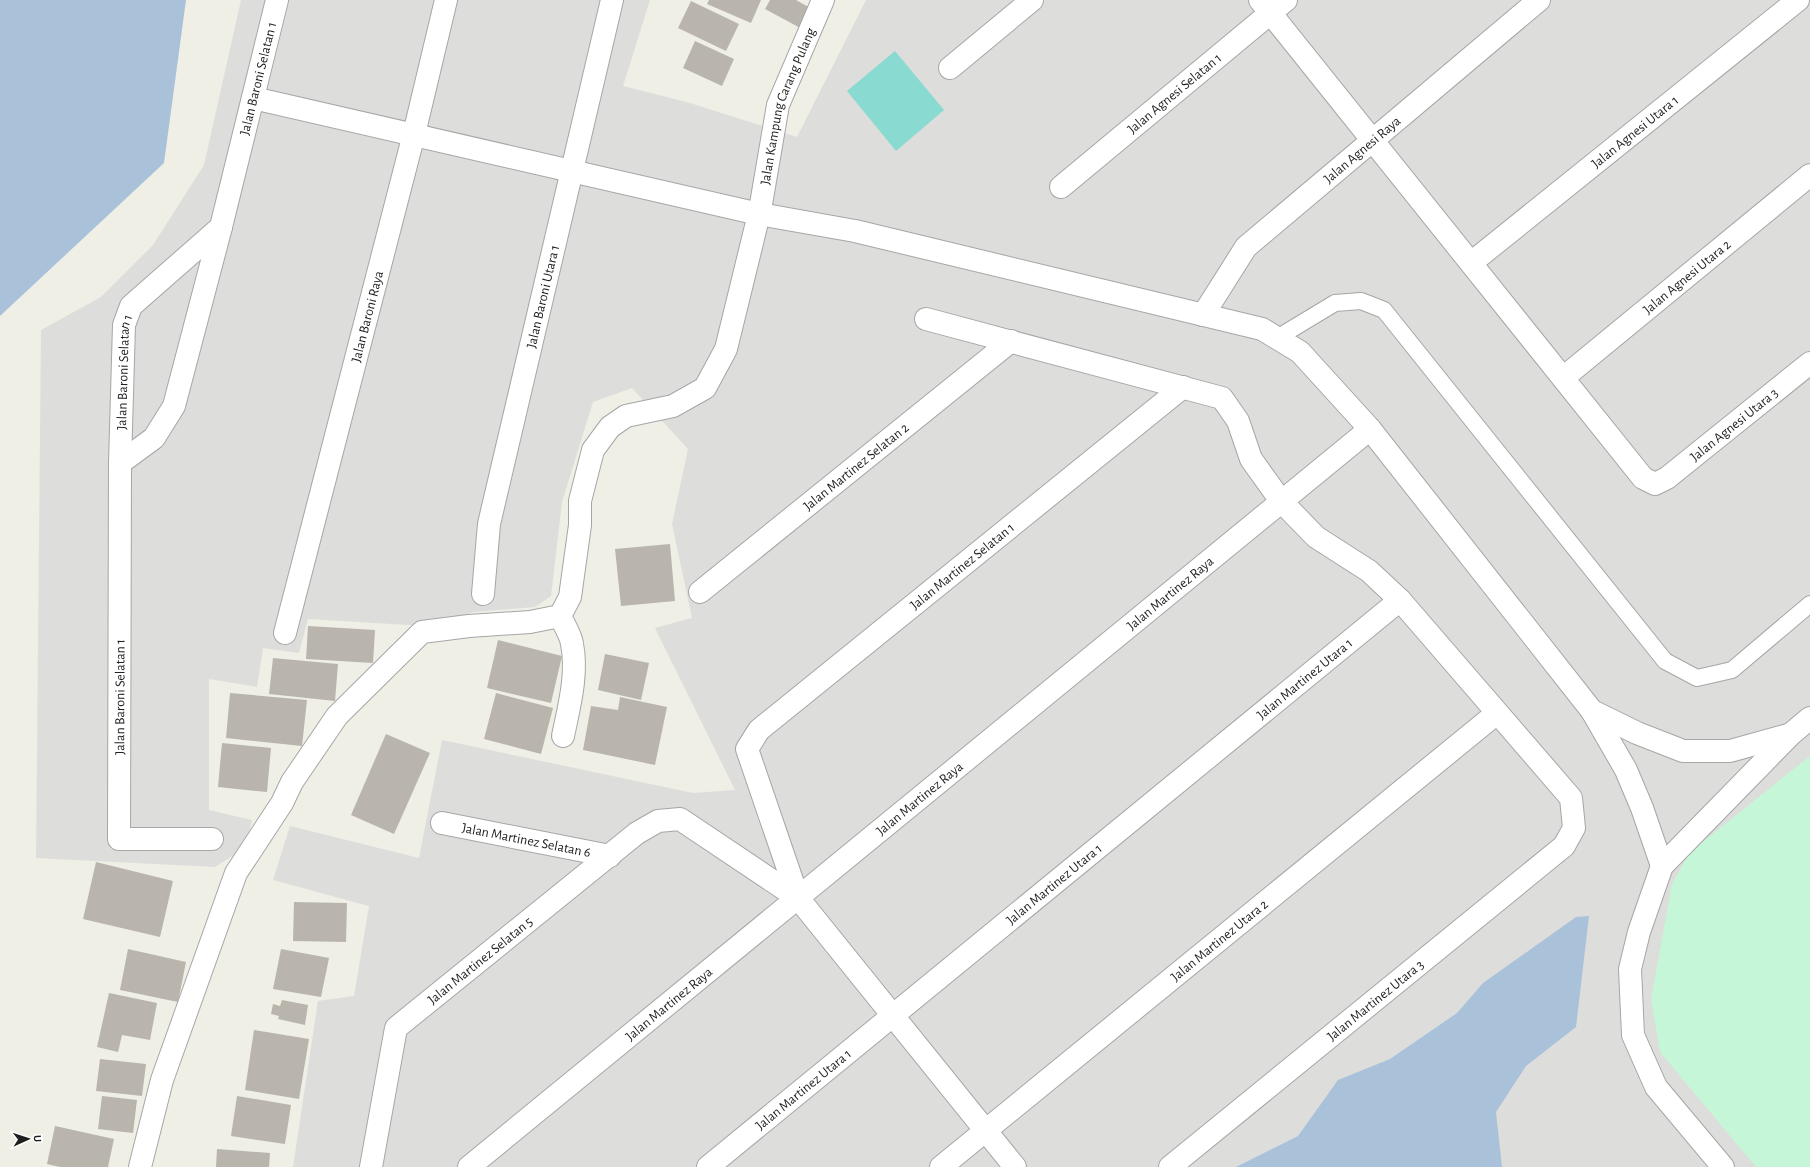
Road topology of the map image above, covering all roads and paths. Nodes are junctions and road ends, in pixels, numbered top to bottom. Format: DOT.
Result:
graph roads {
  1 [pos="277,0"];
  2 [pos="446,0"];
  3 [pos="612,0"];
  4 [pos="823,0"];
  5 [pos="1032,0"];
  6 [pos="1539,0"];
  7 [pos="1798,0"];
  8 [pos="1272,4"];
  9 [pos="950,68"];
  10 [pos="253,98"];
  11 [pos="414,134"];
  12 [pos="1373,141"];
  13 [pos="572,171"];
  14 [pos="1810,175"];
  15 [pos="1062,187"];
  16 [pos="759,214"];
  17 [pos="221,227"];
  18 [pos="1471,263"];
  19 [pos="1203,315"];
  20 [pos="926,319"];
  21 [pos="1277,338"];
  22 [pos="1011,341"];
  23 [pos="1810,363"];
  24 [pos="1563,378"];
  25 [pos="1183,387"];
  26 [pos="1370,429"];
  27 [pos="120,463"];
  28 [pos="1281,501"];
  29 [pos="700,592"];
  30 [pos="483,594"];
  31 [pos="1400,600"];
  32 [pos="1810,604"];
  33 [pos="560,616"];
  34 [pos="285,633"];
  35 [pos="1592,711"];
  36 [pos="1497,713"];
  37 [pos="1810,718"];
  38 [pos="1791,734"];
  39 [pos="563,736"];
  40 [pos="442,824"];
  41 [pos="212,839"];
  42 [pos="610,856"];
  43 [pos="1662,866"];
  44 [pos="798,898"];
  45 [pos="893,1016"];
  46 [pos="986,1131"];
  47 [pos="140,1167"];
  48 [pos="371,1167"];
  49 [pos="469,1167"];
  50 [pos="708,1167"];
  51 [pos="941,1167"];
  52 [pos="1015,1167"];
  53 [pos="1170,1167"];
  54 [pos="1723,1167"];
  1 -- 10 [label="street, Jalan Baroni Selatan 1"];
  2 -- 11 [label="street, Jalan Baroni Raya"];
  3 -- 13 [label="street, Jalan Baroni Utara 1"];
  4 -- 16 [label="street, Jalan Kampung Carang Pulang"];
  5 -- 9 [label="street"];
  6 -- 12 [label="street, Jalan Agnesi Raya"];
  7 -- 18 [label="street, Jalan Agnesi Utara 1"];
  8 -- 12 [label="street"];
  8 -- 15 [label="street, Jalan Agnesi Selatan 1"];
  10 -- 11 [label="street"];
  10 -- 17 [label="street, Jalan Baroni Selatan 1"];
  11 -- 13 [label="street"];
  11 -- 34 [label="street, Jalan Baroni Raya"];
  12 -- 18 [label="street"];
  12 -- 19 [label="street, Jalan Agnesi Raya"];
  13 -- 16 [label="street"];
  13 -- 30 [label="street, Jalan Baroni Utara 1"];
  14 -- 24 [label="street, Jalan Agnesi Utara 2"];
  16 -- 19 [label="street"];
  16 -- 33 [label="street, Jalan Kampung Carang Pulang"];
  17 -- 27 [label="street, Jalan Baroni Selatan 1"];
  17 -- 27 [label="street, Jalan Baroni Selatan 1"];
  18 -- 24 [label="street"];
  19 -- 21 [label="street"];
  20 -- 22 [label="street"];
  21 -- 26 [label="street"];
  21 -- 32 [label="lane"];
  22 -- 25 [label="street"];
  22 -- 29 [label="street, Jalan Martinez Selatan 2"];
  23 -- 24 [label="street, Jalan Agnesi Utara 3"];
  25 -- 28 [label="street"];
  25 -- 44 [label="street, Jalan Martinez Selatan 1"];
  26 -- 28 [label="street, Jalan Martinez Raya"];
  26 -- 35 [label="street"];
  27 -- 41 [label="street, Jalan Baroni Selatan 1"];
  28 -- 31 [label="street"];
  28 -- 44 [label="street, Jalan Martinez Raya"];
  31 -- 36 [label="street"];
  31 -- 45 [label="street, Jalan Martinez Utara 1"];
  33 -- 39 [label="street"];
  33 -- 47 [label="street"];
  35 -- 38 [label="street"];
  35 -- 43 [label="street"];
  36 -- 46 [label="street, Jalan Martinez Utara 2"];
  36 -- 53 [label="street, Jalan Martinez Utara 3"];
  37 -- 38 [label="street"];
  38 -- 43 [label="street"];
  40 -- 42 [label="street, Jalan Martinez Selatan 6"];
  42 -- 44 [label="street, Jalan Martinez Selatan 5"];
  42 -- 48 [label="street, Jalan Martinez Selatan 5"];
  43 -- 54 [label="street"];
  44 -- 45 [label="street"];
  44 -- 49 [label="street, Jalan Martinez Raya"];
  45 -- 46 [label="street"];
  45 -- 50 [label="street, Jalan Martinez Utara 1"];
  46 -- 51 [label="street, Jalan Martinez Utara 2"];
  46 -- 52 [label="street"];
}
